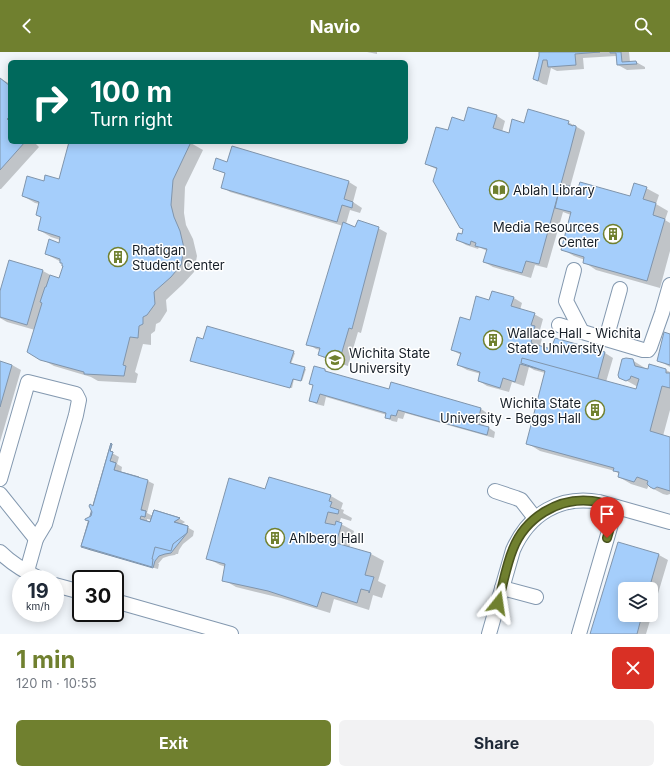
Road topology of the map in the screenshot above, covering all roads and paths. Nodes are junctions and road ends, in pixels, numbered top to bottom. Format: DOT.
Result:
graph roads {
  1 [pos="574,270"];
  2 [pos="670,285"];
  3 [pos="620,289"];
  4 [pos="559,325"];
  5 [pos="582,332"];
  6 [pos="606,339"];
  7 [pos="0,479"];
  8 [pos="495,492"];
  9 [pos="0,494"];
  10 [pos="616,507"];
  11 [pos="535,518"];
  12 [pos="670,522"];
  13 [pos="36,539"];
  14 [pos="0,552"];
  15 [pos="24,570"];
  16 [pos="28,570"];
  17 [pos="502,588"];
  18 [pos="536,597"];
  19 [pos="124,604"];
  20 [pos="231,634"];
  21 [pos="489,634"];
  22 [pos="579,634"];
  1 -- 5 [label="street"];
  2 -- 6 [label="street"];
  3 -- 6 [label="street"];
  4 -- 5 [label="street"];
  5 -- 6 [label="street"];
  7 -- 13 [label="street"];
  8 -- 11 [label="street"];
  9 -- 13 [label="street"];
  10 -- 11 [label="street"];
  10 -- 12 [label="street"];
  10 -- 22 [label="street"];
  11 -- 17 [label="street"];
  13 -- 16 [label="street"];
  14 -- 15 [label="street"];
  17 -- 18 [label="street"];
  17 -- 21 [label="street"];
  19 -- 20 [label="street"];
}
